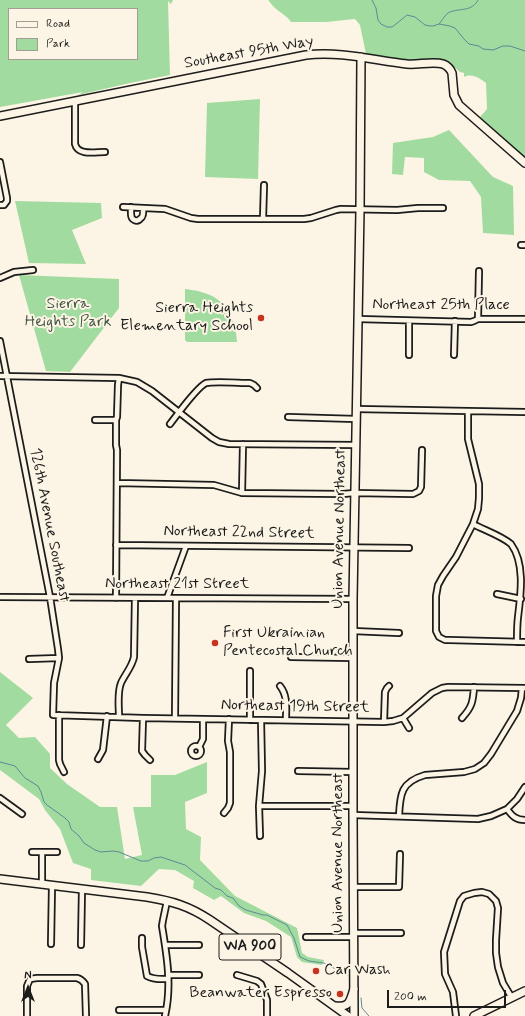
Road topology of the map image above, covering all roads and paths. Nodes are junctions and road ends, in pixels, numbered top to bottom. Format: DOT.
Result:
graph roads {
  1 [pos="361,57"];
  2 [pos="75,101"];
  3 [pos="0,116"];
  4 [pos="106,152"];
  5 [pos="0,162"];
  6 [pos="525,163"];
  7 [pos="264,185"];
  8 [pos="0,205"];
  9 [pos="123,207"];
  10 [pos="131,207"];
  11 [pos="143,208"];
  12 [pos="443,208"];
  13 [pos="360,210"];
  14 [pos="263,219"];
  15 [pos="33,270"];
  16 [pos="478,271"];
  17 [pos="0,278"];
  18 [pos="358,319"];
  19 [pos="478,319"];
  20 [pos="525,319"];
  21 [pos="409,321"];
  22 [pos="455,322"];
  23 [pos="0,341"];
  24 [pos="409,355"];
  25 [pos="454,355"];
  26 [pos="0,376"];
  27 [pos="7,377"];
  28 [pos="119,378"];
  29 [pos="257,388"];
  30 [pos="356,409"];
  31 [pos="468,411"];
  32 [pos="179,412"];
  33 [pos="525,412"];
  34 [pos="288,417"];
  35 [pos="356,418"];
  36 [pos="96,420"];
  37 [pos="116,420"];
  38 [pos="170,424"];
  39 [pos="243,444"];
  40 [pos="356,445"];
  41 [pos="422,450"];
  42 [pos="117,483"];
  43 [pos="242,493"];
  44 [pos="354,493"];
  45 [pos="472,524"];
  46 [pos="116,545"];
  47 [pos="186,546"];
  48 [pos="354,548"];
  49 [pos="409,548"];
  50 [pos="497,594"];
  51 [pos="0,597"];
  52 [pos="50,597"];
  53 [pos="116,598"];
  54 [pos="135,598"];
  55 [pos="167,598"];
  56 [pos="176,598"];
  57 [pos="353,599"];
  58 [pos="522,599"];
  59 [pos="353,631"];
  60 [pos="399,633"];
  61 [pos="517,642"];
  62 [pos="525,642"];
  63 [pos="59,658"];
  64 [pos="291,658"];
  65 [pos="353,658"];
  66 [pos="30,659"];
  67 [pos="250,671"];
  68 [pos="280,686"];
  69 [pos="389,686"];
  70 [pos="474,687"];
  71 [pos="523,688"];
  72 [pos="56,715"];
  73 [pos="107,716"];
  74 [pos="119,717"];
  75 [pos="143,718"];
  76 [pos="175,718"];
  77 [pos="403,718"];
  78 [pos="462,718"];
  79 [pos="204,719"];
  80 [pos="229,719"];
  81 [pos="250,720"];
  82 [pos="261,720"];
  83 [pos="286,720"];
  84 [pos="353,721"];
  85 [pos="384,722"];
  86 [pos="409,728"];
  87 [pos="199,747"];
  88 [pos="98,758"];
  89 [pos="150,760"];
  90 [pos="298,771"];
  91 [pos="64,772"];
  92 [pos="353,772"];
  93 [pos="525,787"];
  94 [pos="0,798"];
  95 [pos="259,806"];
  96 [pos="353,806"];
  97 [pos="507,809"];
  98 [pos="224,812"];
  99 [pos="22,814"];
  100 [pos="352,815"];
  101 [pos="399,816"];
  102 [pos="525,820"];
  103 [pos="260,836"];
  104 [pos="32,852"];
  105 [pos="42,852"];
  106 [pos="57,852"];
  107 [pos="400,854"];
  108 [pos="0,880"];
  109 [pos="42,885"];
  110 [pos="52,886"];
  111 [pos="353,887"];
  112 [pos="82,889"];
  113 [pos="167,901"];
  114 [pos="401,933"];
  115 [pos="353,935"];
  116 [pos="306,937"];
  117 [pos="142,938"];
  118 [pos="51,944"];
  119 [pos="82,945"];
  120 [pos="165,945"];
  121 [pos="199,945"];
  122 [pos="199,975"];
  123 [pos="237,975"];
  124 [pos="168,977"];
  125 [pos="354,989"];
  126 [pos="525,991"];
  127 [pos="512,998"];
  128 [pos="333,1005"];
  129 [pos="118,1010"];
  130 [pos="166,1010"];
  131 [pos="27,1016"];
  132 [pos="86,1016"];
  133 [pos="165,1016"];
  134 [pos="267,1016"];
  135 [pos="348,1016"];
  136 [pos="354,1016"];
  137 [pos="456,1016"];
  138 [pos="474,1016"];
  1 -- 2 [label="street, Southeast 95th Way"];
  1 -- 6 [label="street, Southeast 95th Way"];
  1 -- 13 [label="street, Union Avenue Northeast"];
  2 -- 3 [label="street, Southeast 95th Way"];
  2 -- 4 [label="street"];
  5 -- 8 [label="street"];
  7 -- 14 [label="street"];
  9 -- 10 [label="street"];
  10 -- 11 [label="street"];
  10 -- 11 [label="street"];
  11 -- 14 [label="street"];
  12 -- 13 [label="street"];
  13 -- 14 [label="street"];
  13 -- 18 [label="street, Union Avenue Northeast"];
  15 -- 17 [label="street"];
  16 -- 19 [label="street"];
  18 -- 21 [label="street, Northeast 25th Place"];
  18 -- 30 [label="street, Union Avenue Northeast"];
  19 -- 20 [label="street, Northeast 25th Place"];
  19 -- 22 [label="street, Northeast 25th Place"];
  21 -- 22 [label="street, Northeast 25th Place"];
  21 -- 24 [label="street"];
  22 -- 25 [label="street"];
  23 -- 27 [label="street, 126th Avenue Southeast"];
  26 -- 27 [label="street"];
  27 -- 28 [label="street"];
  27 -- 52 [label="street, 126th Avenue Southeast"];
  28 -- 32 [label="street"];
  28 -- 37 [label="street"];
  29 -- 32 [label="street"];
  30 -- 31 [label="street"];
  30 -- 35 [label="street, Union Avenue Northeast"];
  31 -- 33 [label="street"];
  31 -- 45 [label="street"];
  32 -- 38 [label="street"];
  32 -- 39 [label="street"];
  34 -- 35 [label="street"];
  35 -- 40 [label="street, Union Avenue Northeast"];
  36 -- 37 [label="street"];
  37 -- 42 [label="street"];
  39 -- 40 [label="street"];
  39 -- 43 [label="street"];
  40 -- 44 [label="street, Union Avenue Northeast"];
  41 -- 44 [label="street"];
  42 -- 43 [label="street"];
  42 -- 46 [label="street"];
  43 -- 44 [label="street"];
  44 -- 48 [label="street, Union Avenue Northeast"];
  45 -- 58 [label="street"];
  45 -- 61 [label="street"];
  46 -- 47 [label="street, Northeast 22nd Street"];
  46 -- 53 [label="street"];
  47 -- 48 [label="street, Northeast 22nd Street"];
  47 -- 55 [label="street"];
  48 -- 49 [label="street, Northeast 22nd Street"];
  48 -- 57 [label="street, Union Avenue Northeast"];
  50 -- 58 [label="street"];
  51 -- 52 [label="street, Northeast 21st Street"];
  52 -- 53 [label="street, Northeast 21st Street"];
  52 -- 63 [label="street, 126th Avenue Southeast"];
  53 -- 54 [label="street, Northeast 21st Street"];
  54 -- 55 [label="street, Northeast 21st Street"];
  54 -- 74 [label="street"];
  55 -- 56 [label="street, Northeast 21st Street"];
  56 -- 57 [label="street, Northeast 21st Street"];
  56 -- 76 [label="street"];
  57 -- 59 [label="street, Union Avenue Northeast"];
  58 -- 61 [label="street"];
  59 -- 60 [label="street"];
  59 -- 65 [label="street, Union Avenue Northeast"];
  61 -- 62 [label="street"];
  63 -- 66 [label="street"];
  63 -- 72 [label="street, 126th Avenue Southeast"];
  64 -- 65 [label="street"];
  65 -- 84 [label="street, Union Avenue Northeast"];
  67 -- 81 [label="street"];
  68 -- 83 [label="street"];
  69 -- 85 [label="street"];
  70 -- 71 [label="street, Northeast 19th Street"];
  70 -- 77 [label="street, Northeast 19th Street"];
  70 -- 78 [label="street"];
  71 -- 101 [label="street"];
  72 -- 73 [label="street, Northeast 19th Street"];
  72 -- 91 [label="street, 126th Avenue Southeast"];
  73 -- 74 [label="street, Northeast 19th Street"];
  73 -- 88 [label="street"];
  74 -- 75 [label="street, Northeast 19th Street"];
  75 -- 76 [label="street, Northeast 19th Street"];
  75 -- 89 [label="street"];
  76 -- 79 [label="street, Northeast 19th Street"];
  77 -- 85 [label="street, Northeast 19th Street"];
  77 -- 86 [label="street"];
  79 -- 80 [label="street, Northeast 19th Street"];
  79 -- 87 [label="street"];
  80 -- 81 [label="street, Northeast 19th Street"];
  80 -- 98 [label="street"];
  81 -- 82 [label="street, Northeast 19th Street"];
  82 -- 83 [label="street, Northeast 19th Street"];
  82 -- 95 [label="street"];
  83 -- 84 [label="street, Northeast 19th Street"];
  84 -- 85 [label="street, Northeast 19th Street"];
  84 -- 92 [label="street, Union Avenue Northeast"];
  90 -- 92 [label="street"];
  92 -- 96 [label="street, Union Avenue Northeast"];
  93 -- 97 [label="street"];
  94 -- 99 [label="street"];
  95 -- 96 [label="street"];
  95 -- 103 [label="street"];
  96 -- 100 [label="street, Union Avenue Northeast"];
  97 -- 101 [label="street"];
  97 -- 102 [label="street"];
  100 -- 101 [label="street"];
  100 -- 111 [label="street, Union Avenue Northeast"];
  104 -- 105 [label="street"];
  105 -- 106 [label="street"];
  105 -- 109 [label="street"];
  107 -- 111 [label="street"];
  108 -- 109 [label="street, WA 900"];
  109 -- 110 [label="street, WA 900"];
  110 -- 112 [label="street, WA 900"];
  110 -- 118 [label="street"];
  111 -- 115 [label="street, Union Avenue Northeast"];
  112 -- 113 [label="street, WA 900"];
  112 -- 119 [label="street"];
  113 -- 120 [label="street"];
  113 -- 128 [label="street, WA 900"];
  114 -- 115 [label="street"];
  115 -- 116 [label="street"];
  115 -- 125 [label="street, Union Avenue Northeast"];
  117 -- 124 [label="street"];
  120 -- 121 [label="street"];
  120 -- 124 [label="street"];
  122 -- 124 [label="street"];
  123 -- 134 [label="street"];
  124 -- 130 [label="street"];
  125 -- 128 [label="street"];
  125 -- 136 [label="street, Union Avenue Northeast"];
  126 -- 127 [label="street"];
  127 -- 137 [label="street"];
  127 -- 138 [label="street"];
  128 -- 135 [label="street, WA 900"];
  129 -- 130 [label="street"];
  130 -- 133 [label="street"];
  131 -- 132 [label="street"];
}
